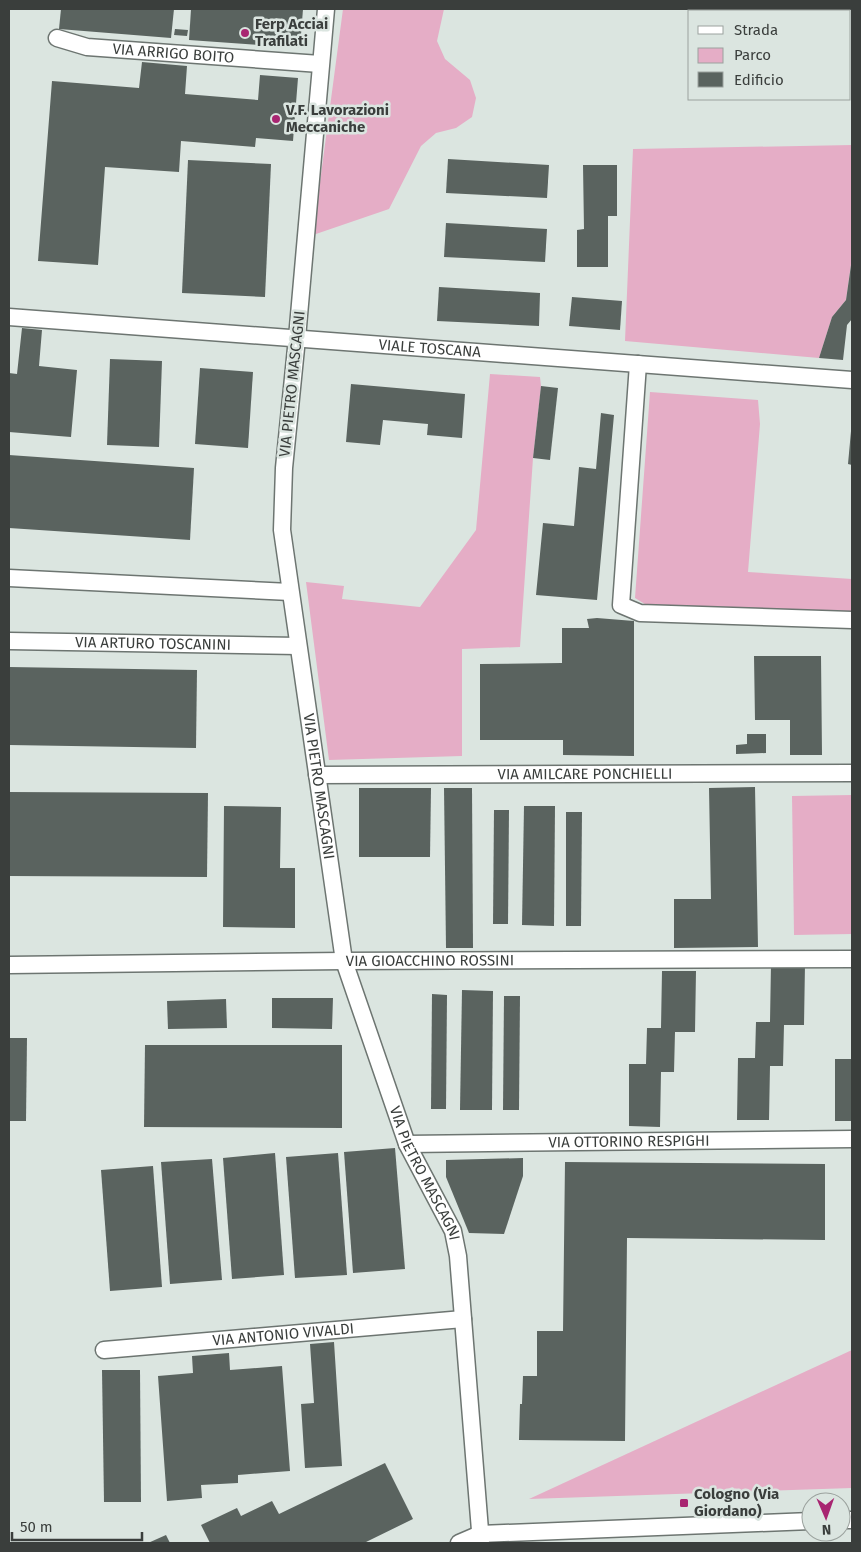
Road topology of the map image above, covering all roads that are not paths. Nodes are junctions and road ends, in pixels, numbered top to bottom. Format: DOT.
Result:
graph roads {
  1 [pos="326,9"];
  2 [pos="57,38"];
  3 [pos="320,64"];
  4 [pos="9,317"];
  5 [pos="298,338"];
  6 [pos="638,364"];
  7 [pos="852,380"];
  8 [pos="9,578"];
  9 [pos="290,592"];
  10 [pos="852,620"];
  11 [pos="9,640"];
  12 [pos="298,646"];
  13 [pos="852,773"];
  14 [pos="317,775"];
  15 [pos="852,959"];
  16 [pos="344,961"];
  17 [pos="9,965"];
  18 [pos="852,1138"];
  19 [pos="407,1144"];
  20 [pos="463,1319"];
  21 [pos="104,1350"];
  22 [pos="801,1522"];
  23 [pos="480,1538"];
  24 [pos="459,1543"];
  1 -- 3 [label="street, VIA PIETRO MASCAGNI"];
  2 -- 3 [label="street, VIA ARRIGO BOITO"];
  3 -- 5 [label="street, VIA PIETRO MASCAGNI"];
  4 -- 5 [label="street, VIALE TOSCANA"];
  5 -- 6 [label="street, VIALE TOSCANA"];
  5 -- 9 [label="street, VIA PIETRO MASCAGNI"];
  6 -- 7 [label="street, VIALE TOSCANA"];
  6 -- 10 [label="street"];
  8 -- 9 [label="street"];
  9 -- 12 [label="street, VIA PIETRO MASCAGNI"];
  11 -- 12 [label="street, VIA ARTURO TOSCANINI"];
  12 -- 14 [label="street, VIA PIETRO MASCAGNI"];
  13 -- 14 [label="street, VIA AMILCARE PONCHIELLI"];
  14 -- 16 [label="street, VIA PIETRO MASCAGNI"];
  15 -- 16 [label="street, VIA GIOACCHINO ROSSINI"];
  16 -- 17 [label="street, VIA GIOACCHINO ROSSINI"];
  16 -- 19 [label="street, VIA PIETRO MASCAGNI"];
  18 -- 19 [label="street, VIA OTTORINO RESPIGHI"];
  19 -- 20 [label="street, VIA PIETRO MASCAGNI"];
  20 -- 21 [label="street, VIA ANTONIO VIVALDI"];
  20 -- 23 [label="street, VIA PIETRO MASCAGNI"];
  22 -- 23 [label="street"];
  23 -- 24 [label="street"];
}
